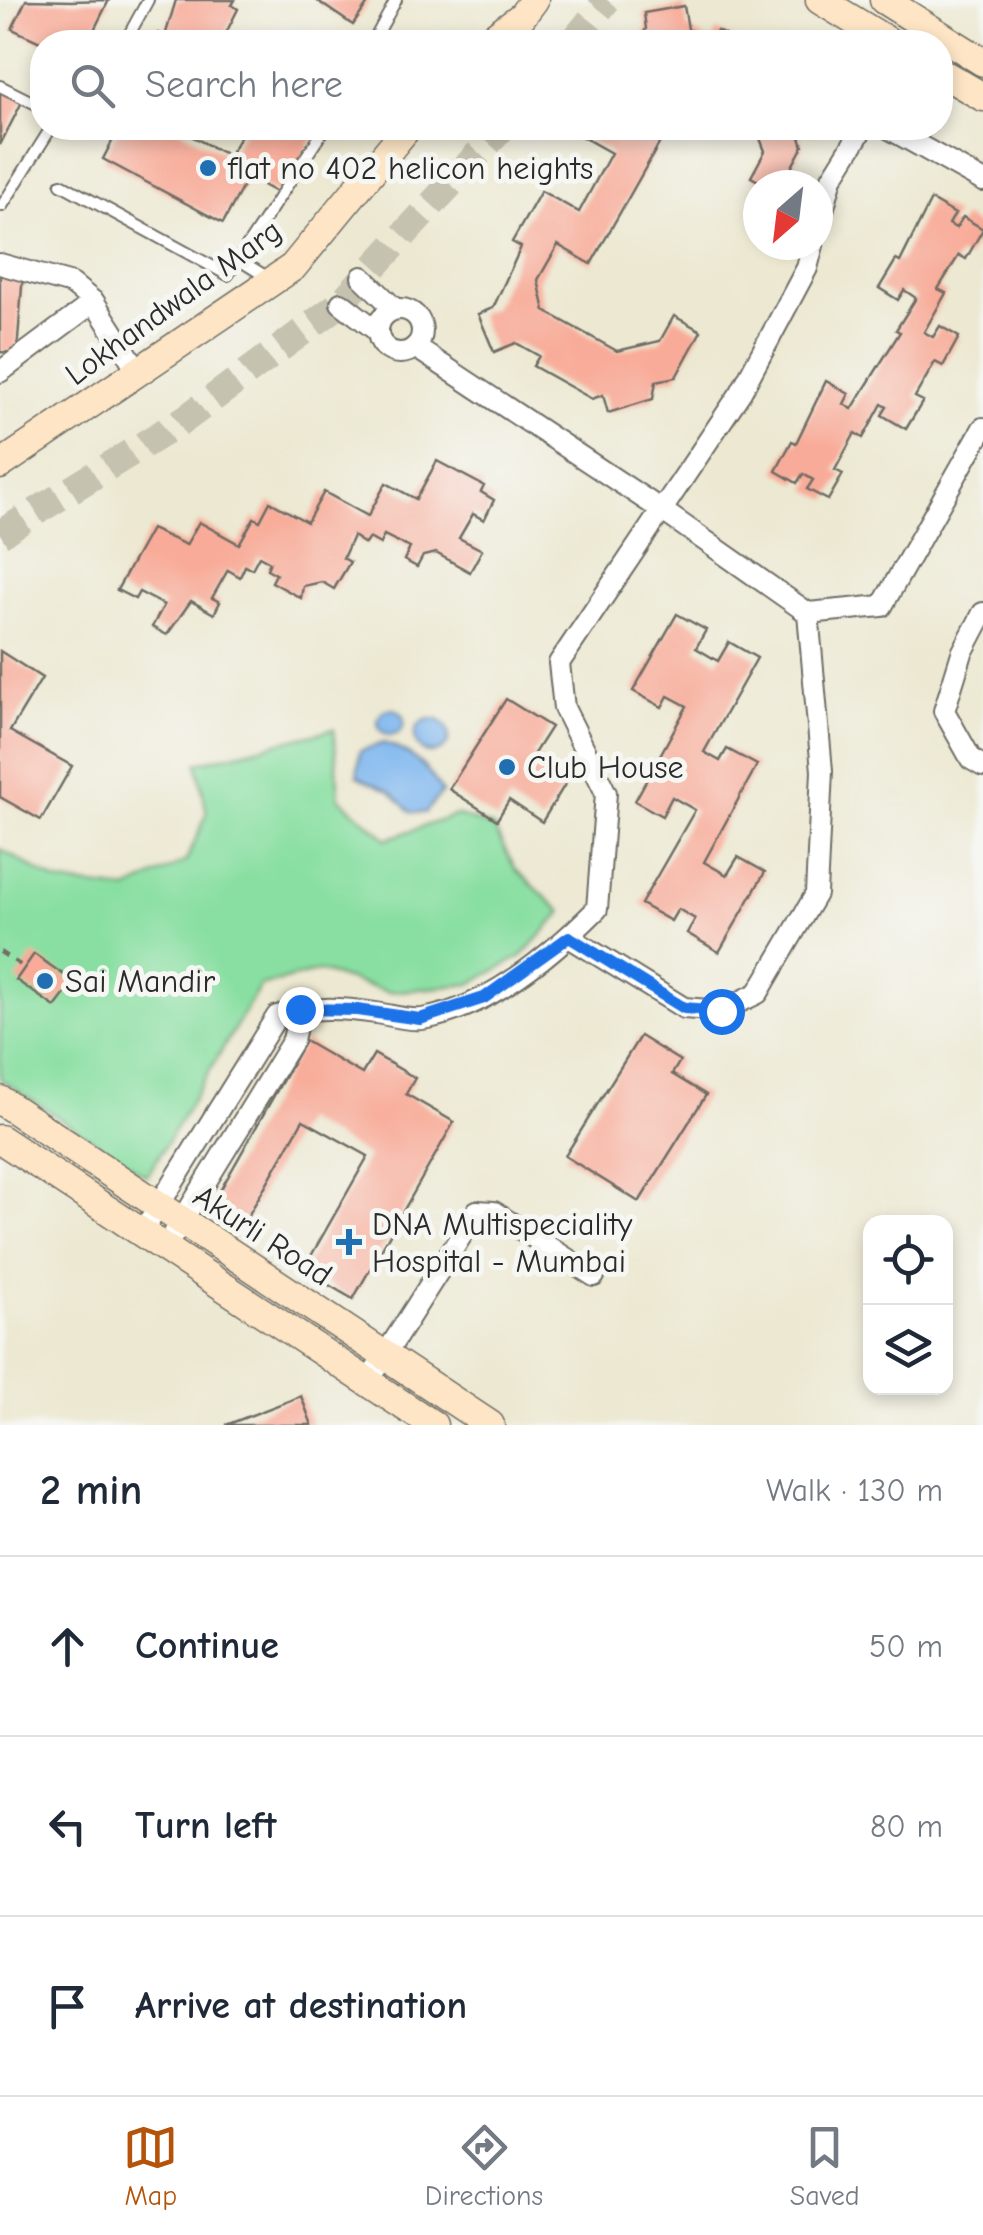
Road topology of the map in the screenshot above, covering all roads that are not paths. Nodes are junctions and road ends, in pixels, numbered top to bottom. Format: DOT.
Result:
graph roads {
  1 [pos="148,0"];
  2 [pos="396,0"];
  3 [pos="820,0"];
  4 [pos="884,0"];
  5 [pos="521,5"];
  6 [pos="132,30"];
  7 [pos="380,30"];
  8 [pos="498,30"];
  9 [pos="869,30"];
  10 [pos="920,30"];
  11 [pos="953,48"];
  12 [pos="983,62"];
  13 [pos="953,80"];
  14 [pos="0,86"];
  15 [pos="983,97"];
  16 [pos="30,101"];
  17 [pos="43,140"];
  18 [pos="318,140"];
  19 [pos="397,140"];
  20 [pos="856,140"];
  21 [pos="911,140"];
  22 [pos="833,176"];
  23 [pos="983,181"];
  24 [pos="61,184"];
  25 [pos="2,206"];
  26 [pos="809,260"];
  27 [pos="241,262"];
  28 [pos="0,264"];
  29 [pos="362,277"];
  30 [pos="273,280"];
  31 [pos="94,302"];
  32 [pos="341,303"];
  33 [pos="394,309"];
  34 [pos="376,330"];
  35 [pos="415,347"];
  36 [pos="0,372"];
  37 [pos="140,374"];
  38 [pos="983,428"];
  39 [pos="0,466"];
  40 [pos="663,511"];
  41 [pos="808,613"];
  42 [pos="983,613"];
  43 [pos="983,766"];
  44 [pos="569,937"];
  45 [pos="0,1100"];
  46 [pos="0,1139"];
  47 [pos="169,1215"];
  48 [pos="140,1234"];
  49 [pos="164,1250"];
  50 [pos="594,1276"];
  51 [pos="304,1304"];
  52 [pos="290,1332"];
  53 [pos="384,1355"];
  54 [pos="368,1382"];
  55 [pos="433,1425"];
  56 [pos="490,1425"];
  1 -- 6 [label="lane"];
  2 -- 7 [label="lane"];
  3 -- 9 [label="street"];
  4 -- 10 [label="street"];
  5 -- 8 [label="street"];
  11 -- 12 [label="street"];
  13 -- 15 [label="street"];
  14 -- 16 [label="lane"];
  17 -- 25 [label="lane"];
  18 -- 27 [label="lane"];
  19 -- 30 [label="street, Lokhandwala Marg"];
  20 -- 22 [label="street"];
  21 -- 23 [label="street"];
  24 -- 27 [label="lane"];
  26 -- 40 [label="street"];
  27 -- 30 [label="lane"];
  28 -- 31 [label="street"];
  29 -- 33 [label="street"];
  30 -- 37 [label="street, Lokhandwala Marg"];
  31 -- 36 [label="street"];
  31 -- 37 [label="street"];
  32 -- 34 [label="street"];
  33 -- 34 [label="street"];
  33 -- 35 [label="street"];
  34 -- 35 [label="street"];
  35 -- 40 [label="street"];
  37 -- 39 [label="street, Lokhandwala Marg"];
  38 -- 41 [label="street"];
  40 -- 41 [label="street"];
  40 -- 44 [label="street"];
  41 -- 44 [label="street"];
  42 -- 43 [label="street"];
  44 -- 47 [label="street"];
  45 -- 47 [label="street, Akurli Road"];
  46 -- 48 [label="street, Akurli Road"];
  47 -- 48 [label="street"];
  47 -- 49 [label="street"];
  47 -- 51 [label="street, Akurli Road"];
  48 -- 49 [label="street, Akurli Road"];
  49 -- 52 [label="street, Akurli Road"];
  50 -- 53 [label="street"];
  51 -- 52 [label="street"];
  51 -- 53 [label="street, Akurli Road"];
  52 -- 54 [label="street, Akurli Road"];
  53 -- 54 [label="street"];
  53 -- 56 [label="street, Akurli Road"];
  54 -- 55 [label="street, Akurli Road"];
}
